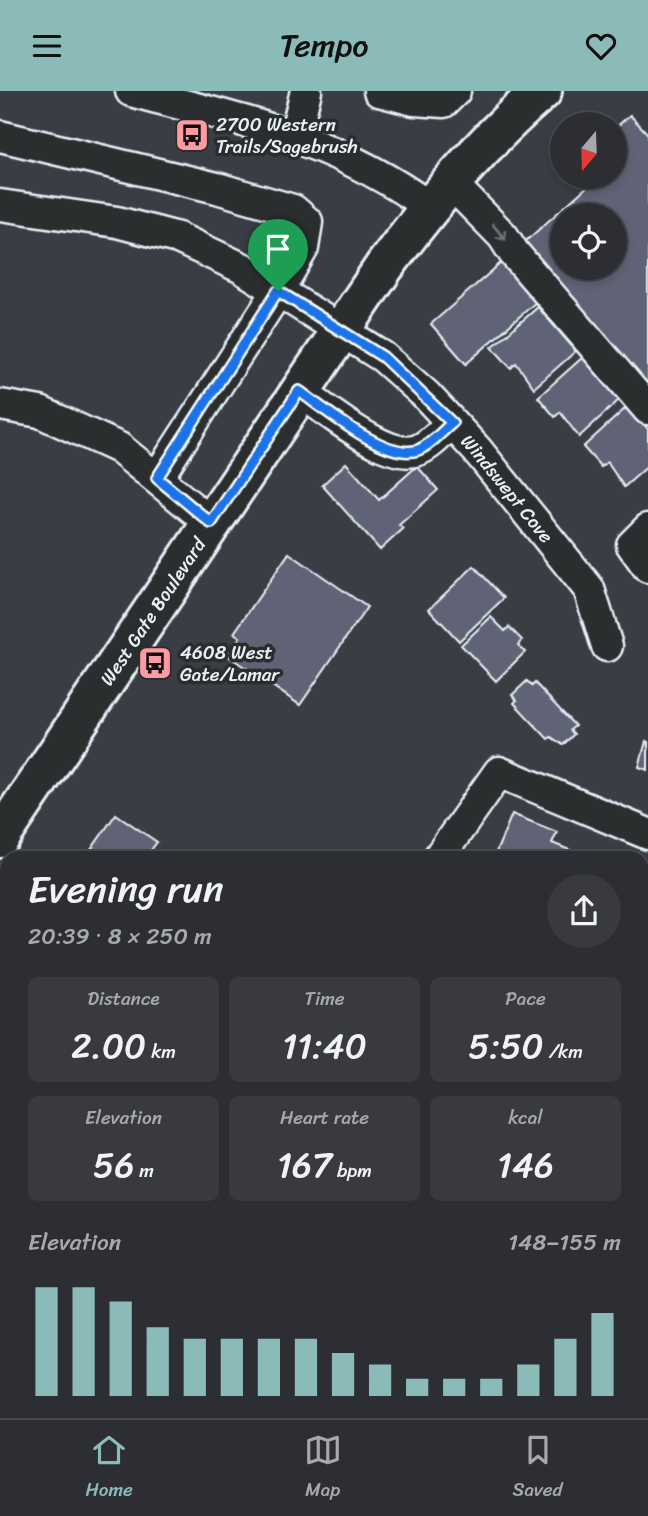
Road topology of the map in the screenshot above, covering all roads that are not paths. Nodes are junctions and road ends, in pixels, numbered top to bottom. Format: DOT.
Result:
graph roads {
  1 [pos="131,91"];
  2 [pos="306,91"];
  3 [pos="379,91"];
  4 [pos="455,91"];
  5 [pos="542,91"];
  6 [pos="191,99"];
  7 [pos="0,136"];
  8 [pos="295,136"];
  9 [pos="440,195"];
  10 [pos="0,205"];
  11 [pos="278,291"];
  12 [pos="341,329"];
  13 [pos="299,391"];
  14 [pos="0,405"];
  15 [pos="648,409"];
  16 [pos="452,423"];
  17 [pos="157,478"];
  18 [pos="211,523"];
  19 [pos="648,529"];
  20 [pos="648,567"];
  21 [pos="607,646"];
  22 [pos="648,834"];
  23 [pos="0,838"];
  24 [pos="443,851"];
  1 -- 6 [label="street"];
  2 -- 8 [label="street"];
  3 -- 4 [label="street"];
  5 -- 9 [label="main road, West Gate Boulevard"];
  6 -- 8 [label="street"];
  7 -- 11 [label="street"];
  8 -- 9 [label="street"];
  9 -- 12 [label="main road, West Gate Boulevard"];
  9 -- 15 [label="street, one-way"];
  10 -- 11 [label="street, Windswept Cove"];
  11 -- 12 [label="street, Windswept Cove"];
  11 -- 17 [label="street"];
  12 -- 13 [label="main road, West Gate Boulevard"];
  12 -- 16 [label="street, Windswept Cove"];
  13 -- 16 [label="street"];
  13 -- 18 [label="main road, West Gate Boulevard"];
  14 -- 17 [label="street"];
  16 -- 21 [label="street, Windswept Cove"];
  17 -- 18 [label="street"];
  18 -- 23 [label="main road, West Gate Boulevard"];
  19 -- 20 [label="street"];
  22 -- 24 [label="street"];
}
